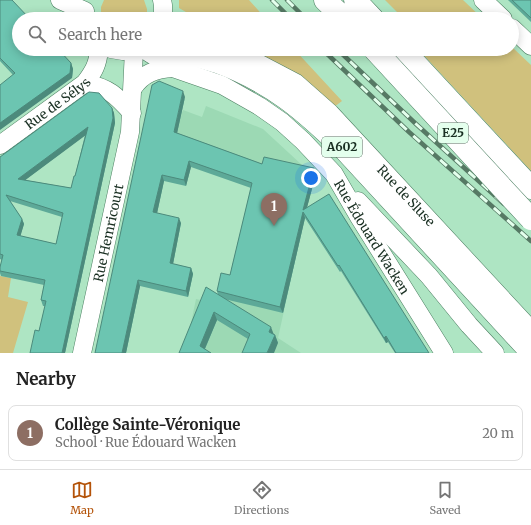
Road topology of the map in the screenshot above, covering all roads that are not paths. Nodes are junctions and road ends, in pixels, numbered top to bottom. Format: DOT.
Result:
graph roads {
  1 [pos="60,0"];
  2 [pos="325,0"];
  3 [pos="355,0"];
  4 [pos="483,0"];
  5 [pos="86,10"];
  6 [pos="337,12"];
  7 [pos="366,12"];
  8 [pos="496,12"];
  9 [pos="519,35"];
  10 [pos="531,46"];
  11 [pos="98,56"];
  12 [pos="137,56"];
  13 [pos="381,56"];
  14 [pos="408,56"];
  15 [pos="173,58"];
  16 [pos="231,59"];
  17 [pos="85,83"];
  18 [pos="133,88"];
  19 [pos="132,112"];
  20 [pos="0,145"];
  21 [pos="334,174"];
  22 [pos="531,188"];
  23 [pos="531,218"];
  24 [pos="531,330"];
  25 [pos="531,352"];
  26 [pos="82,353"];
  27 [pos="444,353"];
  28 [pos="495,353"];
  1 -- 5 [label="street"];
  2 -- 6 [label="highway"];
  3 -- 7 [label="highway"];
  4 -- 8 [label="street"];
  9 -- 10 [label="street"];
  11 -- 17 [label="street, Rue de Sélys"];
  12 -- 18 [label="street, Rue Hemricourt"];
  13 -- 23 [label="highway, E25, bridge"];
  14 -- 22 [label="highway, E25"];
  15 -- 16 [label="highway, A602"];
  15 -- 18 [label="street"];
  15 -- 21 [label="street, Rue Édouard Wacken"];
  16 -- 24 [label="street, Rue de Sluse"];
  16 -- 25 [label="highway, A602"];
  17 -- 19 [label="street"];
  17 -- 20 [label="street, Rue de Sélys"];
  18 -- 19 [label="street, Rue Hemricourt"];
  19 -- 26 [label="street, Rue Hemricourt"];
  21 -- 27 [label="street, Rue Édouard Wacken"];
  21 -- 28 [label="street"];
}
